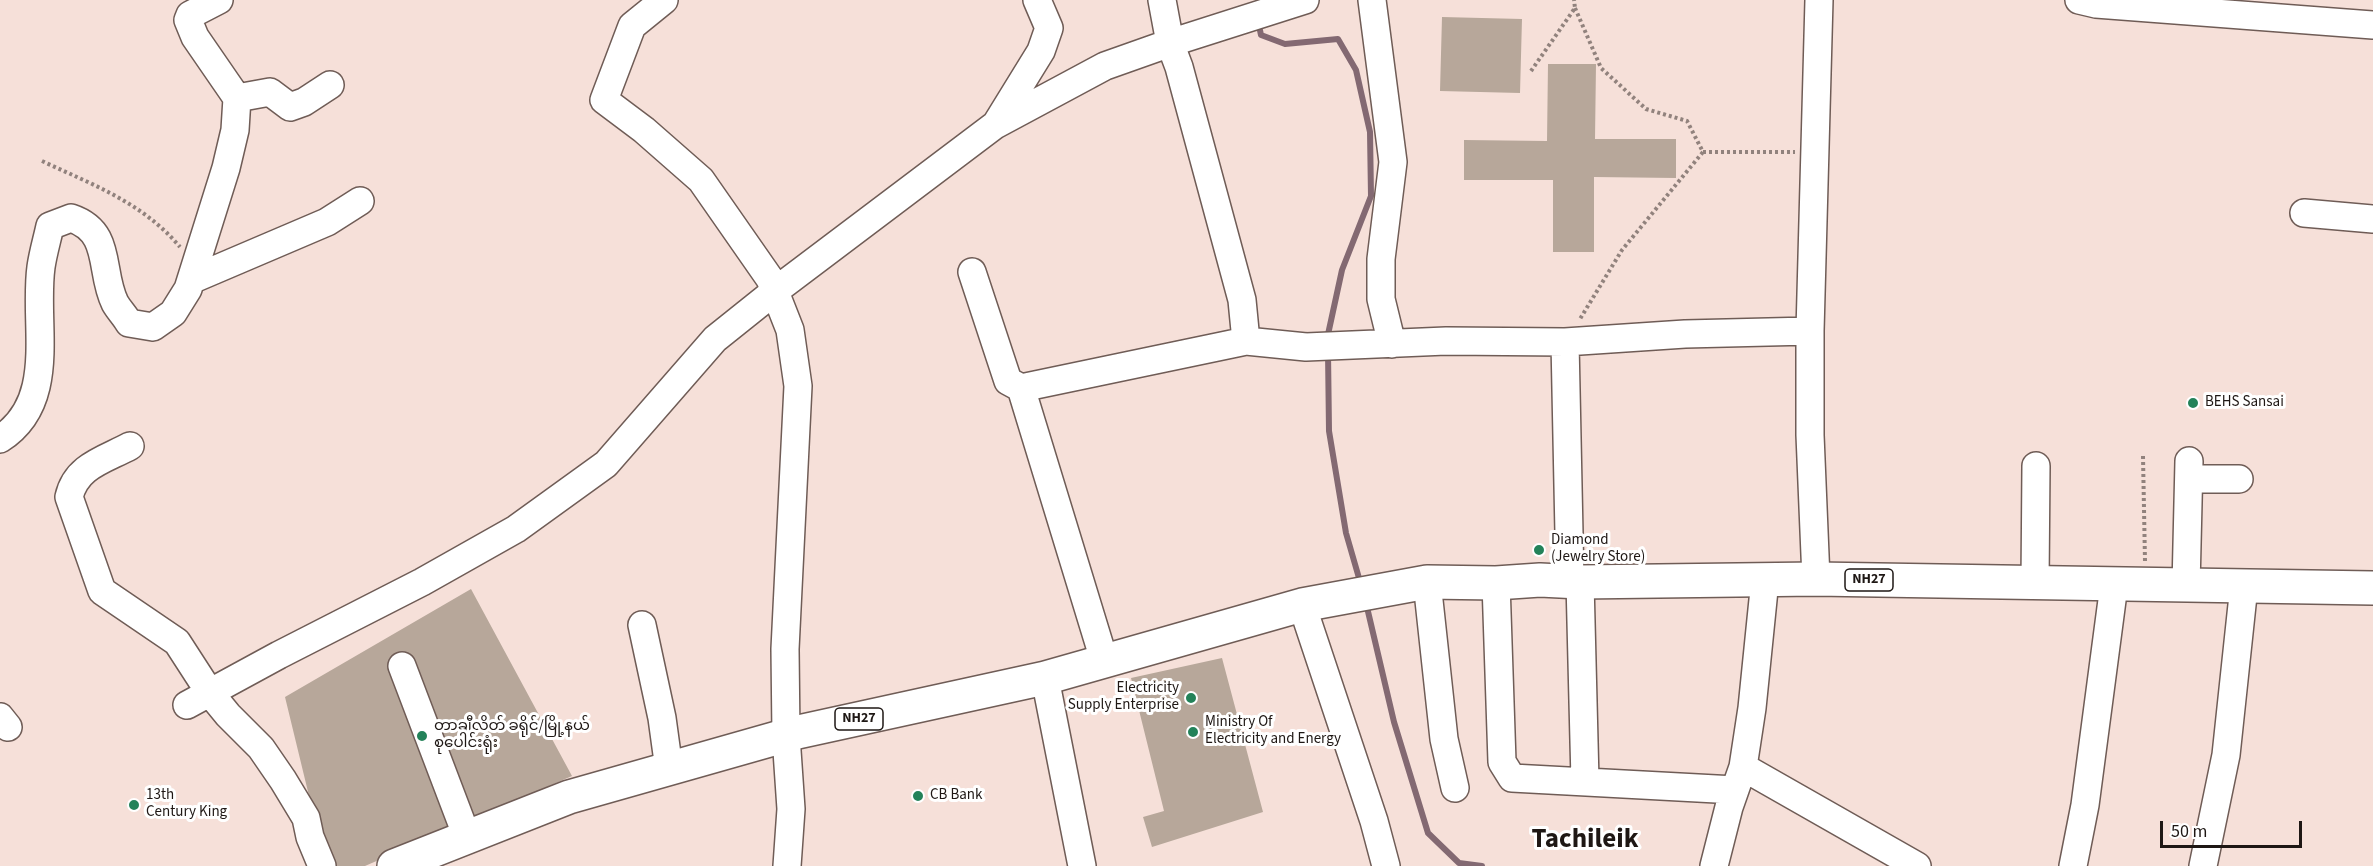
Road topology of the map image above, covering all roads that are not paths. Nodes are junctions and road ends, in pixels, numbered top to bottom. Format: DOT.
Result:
graph roads {
  1 [pos="219,0"];
  2 [pos="664,0"];
  3 [pos="1037,0"];
  4 [pos="1161,0"];
  5 [pos="1305,0"];
  6 [pos="1372,0"];
  7 [pos="1819,0"];
  8 [pos="2079,0"];
  9 [pos="2198,6"];
  10 [pos="2324,11"];
  11 [pos="2373,25"];
  12 [pos="1170,43"];
  13 [pos="330,86"];
  14 [pos="237,98"];
  15 [pos="995,125"];
  16 [pos="360,201"];
  17 [pos="2304,213"];
  18 [pos="2373,219"];
  19 [pos="972,272"];
  20 [pos="191,280"];
  21 [pos="775,291"];
  22 [pos="1810,331"];
  23 [pos="1246,341"];
  24 [pos="1565,342"];
  25 [pos="1392,344"];
  26 [pos="1021,388"];
  27 [pos="0,439"];
  28 [pos="130,446"];
  29 [pos="2036,466"];
  30 [pos="2239,479"];
  31 [pos="1816,579"];
  32 [pos="1766,580"];
  33 [pos="1428,582"];
  34 [pos="1575,582"];
  35 [pos="1496,583"];
  36 [pos="2034,583"];
  37 [pos="2130,586"];
  38 [pos="2186,586"];
  39 [pos="2244,586"];
  40 [pos="2373,588"];
  41 [pos="1317,602"];
  42 [pos="642,625"];
  43 [pos="1106,663"];
  44 [pos="402,666"];
  45 [pos="1045,678"];
  46 [pos="199,699"];
  47 [pos="786,736"];
  48 [pos="669,769"];
  49 [pos="1739,778"];
  50 [pos="1585,781"];
  51 [pos="1455,788"];
  52 [pos="467,837"];
  53 [pos="322,866"];
  54 [pos="394,866"];
  55 [pos="787,866"];
  56 [pos="1082,866"];
  57 [pos="1386,866"];
  58 [pos="1714,866"];
  59 [pos="1917,866"];
  60 [pos="2073,866"];
  61 [pos="2203,866"];
  1 -- 14 [label="street"];
  2 -- 21 [label="street"];
  3 -- 15 [label="street"];
  4 -- 12 [label="street"];
  5 -- 12 [label="street"];
  6 -- 25 [label="street"];
  7 -- 22 [label="street"];
  8 -- 9 [label="street"];
  9 -- 10 [label="street"];
  10 -- 11 [label="street"];
  12 -- 15 [label="street"];
  12 -- 23 [label="street"];
  13 -- 14 [label="street"];
  14 -- 20 [label="street"];
  15 -- 21 [label="street"];
  16 -- 20 [label="street"];
  17 -- 18 [label="street"];
  19 -- 26 [label="street"];
  20 -- 27 [label="street"];
  21 -- 46 [label="street"];
  21 -- 47 [label="street"];
  22 -- 24 [label="street"];
  22 -- 31 [label="street"];
  23 -- 25 [label="street"];
  23 -- 26 [label="street"];
  24 -- 25 [label="street"];
  24 -- 34 [label="street"];
  26 -- 43 [label="street"];
  28 -- 46 [label="street"];
  29 -- 36 [label="street"];
  30 -- 38 [label="street"];
  31 -- 32 [label="main road, NH27"];
  31 -- 36 [label="main road, NH27"];
  32 -- 34 [label="main road, NH27"];
  32 -- 49 [label="street"];
  33 -- 35 [label="main road, NH27"];
  33 -- 41 [label="main road, NH27"];
  33 -- 51 [label="street"];
  34 -- 35 [label="main road, NH27"];
  34 -- 50 [label="street"];
  35 -- 50 [label="street"];
  36 -- 37 [label="main road, NH27"];
  37 -- 38 [label="main road, NH27"];
  37 -- 60 [label="street"];
  38 -- 39 [label="main road, NH27"];
  39 -- 40 [label="main road, NH27"];
  39 -- 61 [label="street"];
  41 -- 43 [label="main road, NH27"];
  41 -- 57 [label="street"];
  42 -- 48 [label="street"];
  43 -- 45 [label="main road, NH27"];
  44 -- 52 [label="street"];
  45 -- 47 [label="main road, NH27"];
  45 -- 56 [label="street"];
  46 -- 53 [label="street"];
  47 -- 48 [label="main road, NH27"];
  47 -- 55 [label="street"];
  48 -- 52 [label="main road, NH27"];
  49 -- 50 [label="street"];
  49 -- 58 [label="street"];
  49 -- 59 [label="street"];
  52 -- 54 [label="main road, NH27"];
}
